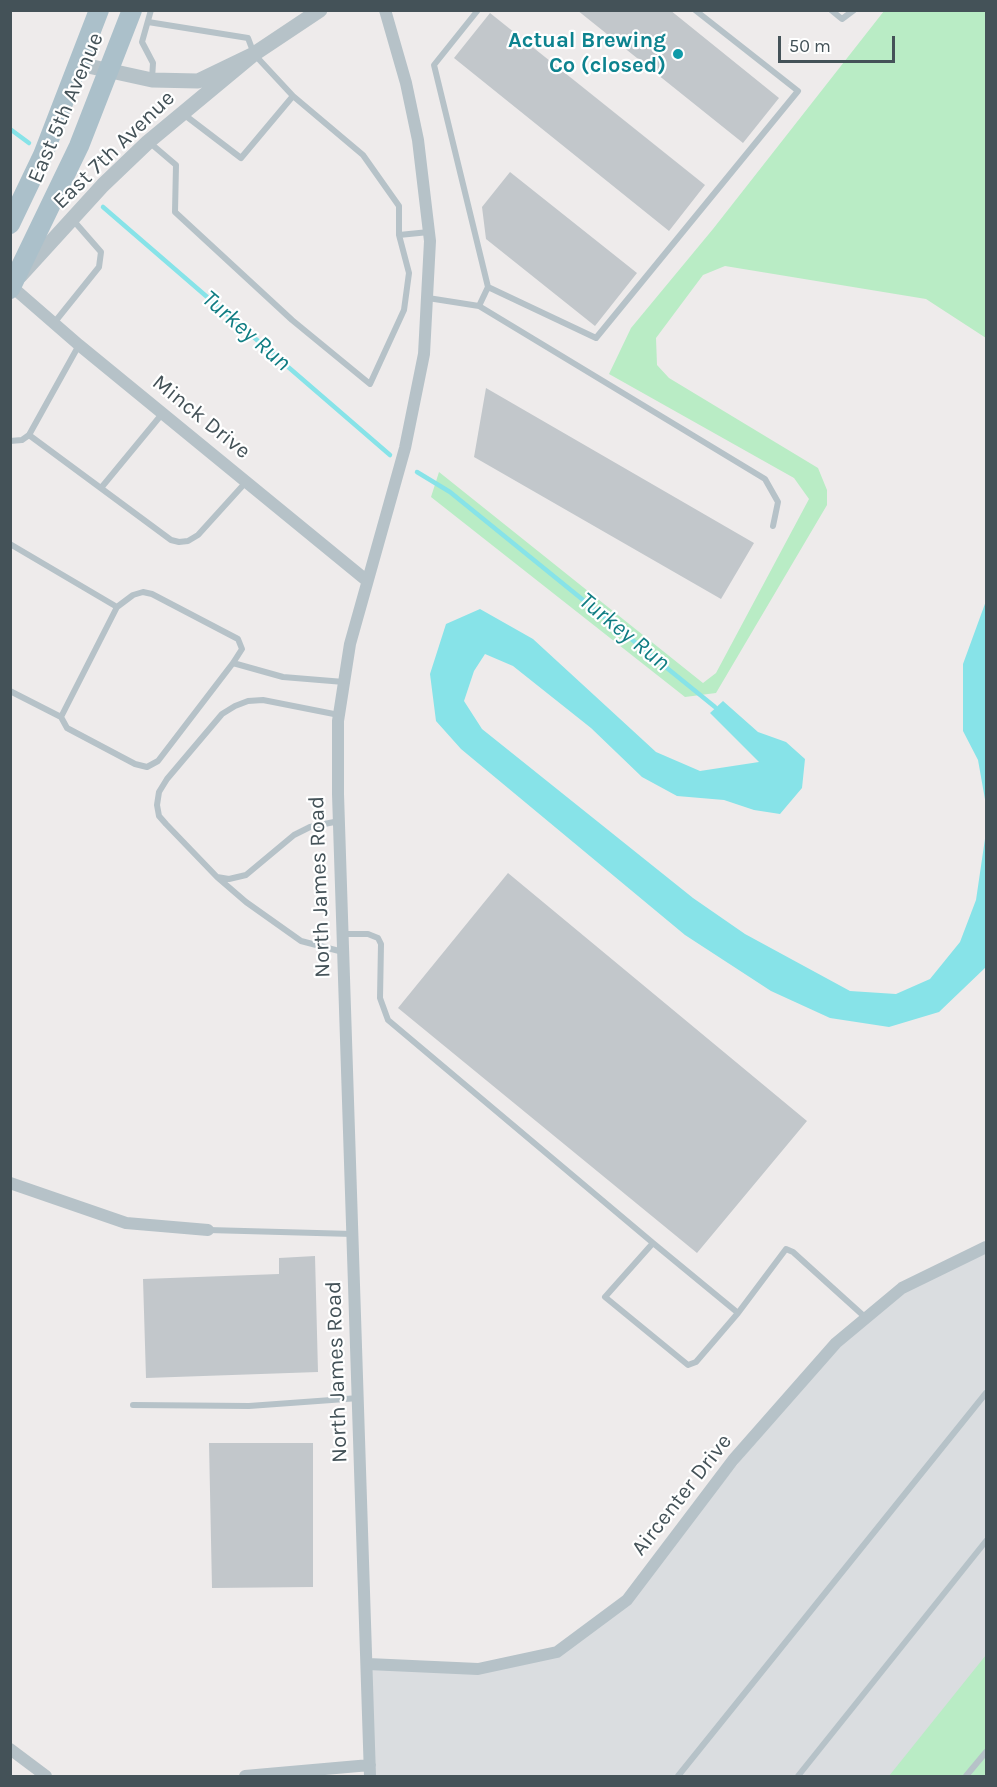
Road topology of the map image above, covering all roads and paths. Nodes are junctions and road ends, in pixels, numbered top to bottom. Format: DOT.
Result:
graph roads {
  1 [pos="99,10"];
  2 [pos="152,10"];
  3 [pos="320,10"];
  4 [pos="385,10"];
  5 [pos="478,10"];
  6 [pos="695,10"];
  7 [pos="831,10"];
  8 [pos="854,10"];
  9 [pos="140,16"];
  10 [pos="254,54"];
  11 [pos="79,63"];
  12 [pos="111,69"];
  13 [pos="152,80"];
  14 [pos="293,96"];
  15 [pos="182,113"];
  16 [pos="148,142"];
  17 [pos="73,220"];
  18 [pos="10,224"];
  19 [pos="429,232"];
  20 [pos="399,235"];
  21 [pos="11,286"];
  22 [pos="488,287"];
  23 [pos="428,298"];
  24 [pos="479,306"];
  25 [pos="54,323"];
  26 [pos="79,345"];
  27 [pos="163,413"];
  28 [pos="29,435"];
  29 [pos="10,441"];
  30 [pos="246,482"];
  31 [pos="101,488"];
  32 [pos="773,526"];
  33 [pos="10,544"];
  34 [pos="366,580"];
  35 [pos="117,607"];
  36 [pos="233,663"];
  37 [pos="344,682"];
  38 [pos="10,691"];
  39 [pos="339,715"];
  40 [pos="61,717"];
  41 [pos="339,821"];
  42 [pos="217,877"];
  43 [pos="343,934"];
  44 [pos="343,952"];
  45 [pos="10,1183"];
  46 [pos="208,1230"];
  47 [pos="353,1233"];
  48 [pos="653,1243"];
  49 [pos="987,1247"];
  50 [pos="738,1313"];
  51 [pos="866,1318"];
  52 [pos="987,1393"];
  53 [pos="360,1398"];
  54 [pos="134,1405"];
  55 [pos="987,1541"];
  56 [pos="368,1664"];
  57 [pos="10,1749"];
  58 [pos="987,1752"];
  59 [pos="370,1771"];
  60 [pos="46,1776"];
  61 [pos="245,1776"];
  62 [pos="678,1776"];
  63 [pos="798,1776"];
  64 [pos="966,1776"];
  1 -- 11 [label="main road, East 5th Avenue"];
  2 -- 9 [label="lane"];
  3 -- 10 [label="street, East 7th Avenue"];
  4 -- 19 [label="street, North James Road"];
  5 -- 22 [label="lane"];
  6 -- 22 [label="lane"];
  7 -- 8 [label="lane"];
  9 -- 10 [label="lane"];
  9 -- 12 [label="main road, East 5th Avenue"];
  9 -- 13 [label="lane"];
  10 -- 13 [label="street, East 7th Avenue"];
  10 -- 14 [label="lane"];
  10 -- 15 [label="street, East 7th Avenue"];
  11 -- 12 [label="street, East 7th Avenue"];
  11 -- 18 [label="main road, East 5th Avenue"];
  12 -- 13 [label="street, East 7th Avenue"];
  12 -- 21 [label="main road, East 5th Avenue"];
  14 -- 15 [label="lane"];
  14 -- 20 [label="lane"];
  15 -- 16 [label="street, East 7th Avenue"];
  16 -- 17 [label="street, East 7th Avenue"];
  16 -- 20 [label="lane"];
  17 -- 21 [label="street, East 7th Avenue"];
  17 -- 25 [label="lane"];
  19 -- 20 [label="lane"];
  19 -- 23 [label="street, North James Road"];
  21 -- 25 [label="street, Minck Drive"];
  22 -- 24 [label="lane"];
  23 -- 24 [label="lane"];
  23 -- 34 [label="street, North James Road"];
  24 -- 32 [label="lane"];
  25 -- 26 [label="street, Minck Drive"];
  26 -- 27 [label="street, Minck Drive"];
  26 -- 28 [label="lane"];
  27 -- 30 [label="street, Minck Drive"];
  27 -- 31 [label="lane"];
  28 -- 29 [label="lane"];
  28 -- 31 [label="lane"];
  30 -- 31 [label="lane"];
  30 -- 34 [label="street, Minck Drive"];
  33 -- 35 [label="lane"];
  34 -- 37 [label="street, North James Road"];
  35 -- 36 [label="lane"];
  35 -- 40 [label="lane"];
  36 -- 37 [label="lane"];
  36 -- 40 [label="lane"];
  37 -- 39 [label="street, North James Road"];
  38 -- 40 [label="lane"];
  39 -- 41 [label="street, North James Road"];
  39 -- 42 [label="lane"];
  41 -- 42 [label="lane"];
  41 -- 43 [label="street, North James Road"];
  42 -- 44 [label="lane"];
  43 -- 44 [label="street, North James Road"];
  43 -- 48 [label="lane"];
  44 -- 47 [label="street, North James Road"];
  45 -- 46 [label="street"];
  46 -- 47 [label="lane"];
  47 -- 53 [label="street, North James Road"];
  48 -- 50 [label="lane"];
  48 -- 50 [label="lane"];
  49 -- 51 [label="street, Aircenter Drive"];
  50 -- 51 [label="lane"];
  51 -- 56 [label="street, Aircenter Drive"];
  52 -- 62 [label="lane"];
  53 -- 54 [label="lane"];
  53 -- 56 [label="street, North James Road"];
  55 -- 63 [label="lane"];
  56 -- 59 [label="street, North James Road"];
  57 -- 60 [label="street"];
  58 -- 64 [label="lane"];
  59 -- 61 [label="street"];
}
